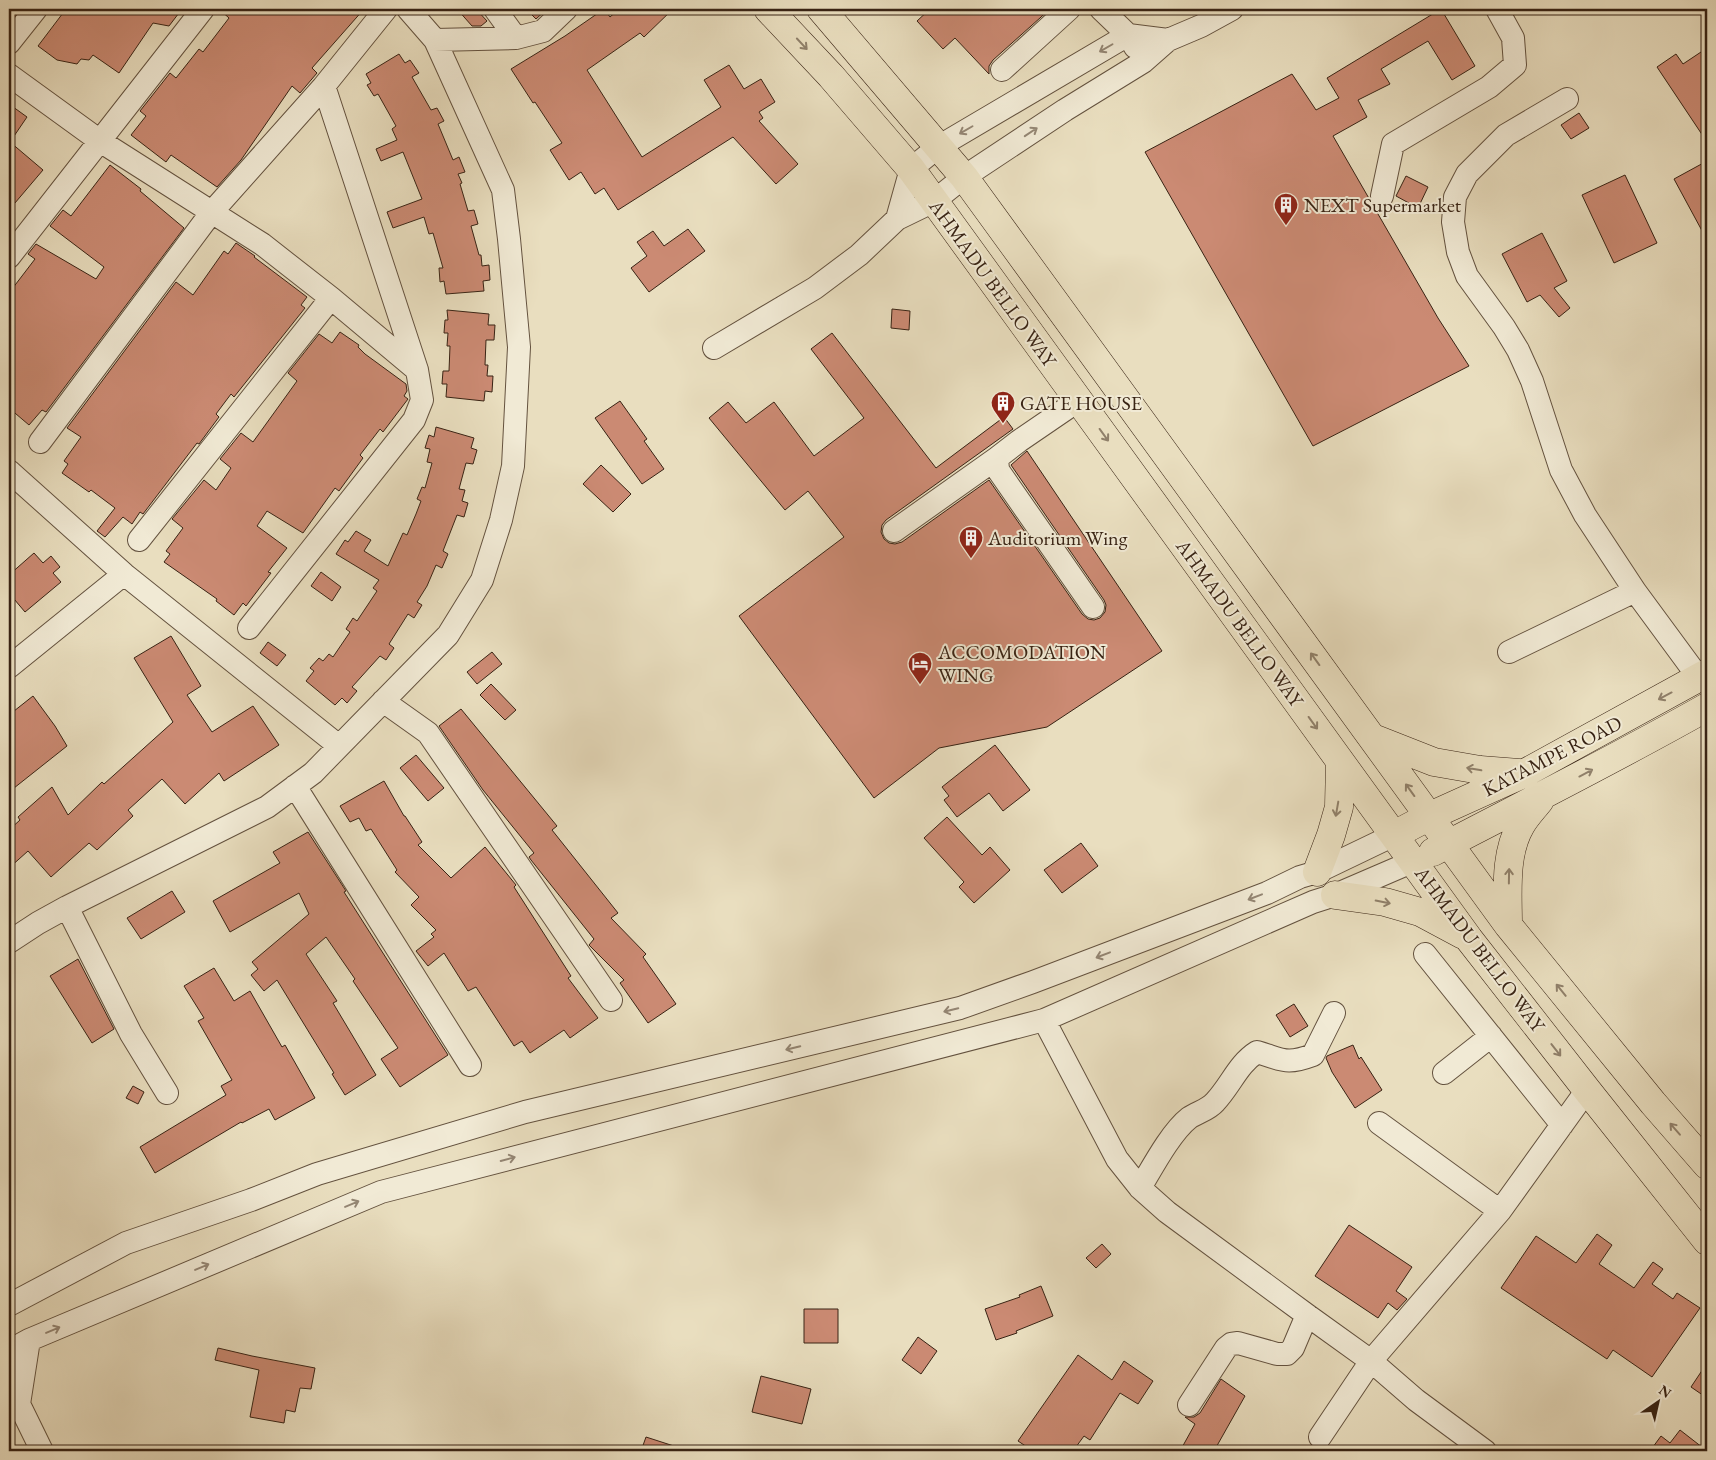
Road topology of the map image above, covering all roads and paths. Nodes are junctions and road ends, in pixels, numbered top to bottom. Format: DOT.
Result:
graph roads {
  1 [pos="36,9"];
  2 [pos="203,9"];
  3 [pos="386,9"];
  4 [pos="408,9"];
  5 [pos="495,9"];
  6 [pos="566,9"];
  7 [pos="768,9"];
  8 [pos="821,9"];
  9 [pos="1069,9"];
  10 [pos="1101,9"];
  11 [pos="1232,9"];
  12 [pos="1497,9"];
  13 [pos="1128,35"];
  14 [pos="516,38"];
  15 [pos="435,40"];
  16 [pos="1168,40"];
  17 [pos="9,43"];
  18 [pos="1143,62"];
  19 [pos="1002,70"];
  20 [pos="9,75"];
  21 [pos="324,86"];
  22 [pos="1567,99"];
  23 [pos="100,141"];
  24 [pos="938,147"];
  25 [pos="911,169"];
  26 [pos="964,177"];
  27 [pos="1382,196"];
  28 [pos="934,201"];
  29 [pos="211,213"];
  30 [pos="896,219"];
  31 [pos="9,256"];
  32 [pos="332,298"];
  33 [pos="714,348"];
  34 [pos="417,370"];
  35 [pos="1079,400"];
  36 [pos="40,442"];
  37 [pos="997,458"];
  38 [pos="9,471"];
  39 [pos="894,531"];
  40 [pos="139,540"];
  41 [pos="124,574"];
  42 [pos="1635,591"];
  43 [pos="1093,607"];
  44 [pos="250,628"];
  45 [pos="1509,652"];
  46 [pos="9,667"];
  47 [pos="1703,675"];
  48 [pos="383,701"];
  49 [pos="1707,707"];
  50 [pos="1373,738"];
  51 [pos="339,746"];
  52 [pos="1340,761"];
  53 [pos="1523,774"];
  54 [pos="295,786"];
  55 [pos="1543,796"];
  56 [pos="1430,816"];
  57 [pos="1394,835"];
  58 [pos="1448,843"];
  59 [pos="1414,861"];
  60 [pos="1316,872"];
  61 [pos="1335,895"];
  62 [pos="67,907"];
  63 [pos="1508,925"];
  64 [pos="1470,938"];
  65 [pos="9,942"];
  66 [pos="1425,954"];
  67 [pos="611,1000"];
  68 [pos="1334,1013"];
  69 [pos="1044,1020"];
  70 [pos="1491,1036"];
  71 [pos="470,1065"];
  72 [pos="1444,1073"];
  73 [pos="1587,1090"];
  74 [pos="167,1093"];
  75 [pos="1379,1122"];
  76 [pos="1562,1125"];
  77 [pos="1707,1165"];
  78 [pos="1140,1188"];
  79 [pos="1500,1211"];
  80 [pos="1707,1241"];
  81 [pos="9,1305"];
  82 [pos="1307,1315"];
  83 [pos="29,1340"];
  84 [pos="9,1351"];
  85 [pos="1371,1360"];
  86 [pos="14,1401"];
  87 [pos="1188,1405"];
  88 [pos="1320,1437"];
  89 [pos="42,1451"];
  90 [pos="1485,1451"];
  1 -- 17 [label="street"];
  2 -- 23 [label="street"];
  3 -- 21 [label="street"];
  4 -- 15 [label="street"];
  5 -- 14 [label="street"];
  6 -- 14 [label="street"];
  7 -- 25 [label="main road, AHMADU BELLO WAY, one-way"];
  8 -- 24 [label="main road, AHMADU BELLO WAY"];
  9 -- 19 [label="street"];
  10 -- 13 [label="street"];
  11 -- 16 [label="street"];
  12 -- 27 [label="street"];
  13 -- 16 [label="street"];
  13 -- 18 [label="street"];
  13 -- 24 [label="street, one-way"];
  14 -- 15 [label="street"];
  15 -- 48 [label="street"];
  16 -- 18 [label="street"];
  26 -- 18 [label="street, one-way"];
  20 -- 23 [label="street"];
  21 -- 29 [label="street"];
  21 -- 34 [label="street"];
  22 -- 42 [label="street"];
  23 -- 29 [label="street"];
  23 -- 31 [label="street"];
  24 -- 25 [label="street"];
  24 -- 26 [label="main road, AHMADU BELLO WAY"];
  25 -- 28 [label="main road, AHMADU BELLO WAY"];
  25 -- 30 [label="street"];
  26 -- 28 [label="street"];
  50 -- 26 [label="main road, AHMADU BELLO WAY, one-way"];
  28 -- 30 [label="street"];
  28 -- 35 [label="main road, AHMADU BELLO WAY"];
  29 -- 32 [label="street"];
  29 -- 36 [label="street"];
  30 -- 33 [label="street"];
  32 -- 34 [label="street"];
  32 -- 40 [label="street"];
  34 -- 44 [label="street"];
  35 -- 37 [label="street"];
  35 -- 52 [label="main road, AHMADU BELLO WAY, one-way"];
  37 -- 39 [label="street"];
  37 -- 43 [label="street"];
  38 -- 41 [label="street"];
  41 -- 46 [label="street"];
  41 -- 51 [label="street"];
  42 -- 45 [label="street"];
  42 -- 47 [label="street"];
  47 -- 53 [label="main road, KATAMPE ROAD, one-way"];
  48 -- 51 [label="street"];
  48 -- 67 [label="street"];
  55 -- 49 [label="main road, KATAMPE ROAD, one-way"];
  53 -- 50 [label="main road, one-way"];
  56 -- 50 [label="main road, AHMADU BELLO WAY, one-way"];
  51 -- 54 [label="street"];
  52 -- 57 [label="main road, AHMADU BELLO WAY"];
  52 -- 60 [label="main road, one-way"];
  53 -- 56 [label="main road, KATAMPE ROAD"];
  54 -- 62 [label="street"];
  54 -- 71 [label="street"];
  55 -- 58 [label="main road, KATAMPE ROAD"];
  63 -- 55 [label="main road, one-way"];
  56 -- 57 [label="main road, KATAMPE ROAD"];
  56 -- 58 [label="main road, AHMADU BELLO WAY"];
  57 -- 59 [label="main road, AHMADU BELLO WAY"];
  57 -- 60 [label="street"];
  58 -- 59 [label="main road, KATAMPE ROAD"];
  58 -- 63 [label="main road, AHMADU BELLO WAY"];
  59 -- 61 [label="street"];
  59 -- 64 [label="main road, AHMADU BELLO WAY"];
  60 -- 81 [label="street, one-way"];
  61 -- 64 [label="main road, one-way"];
  61 -- 69 [label="street"];
  62 -- 65 [label="street"];
  62 -- 74 [label="street"];
  77 -- 63 [label="main road, AHMADU BELLO WAY, one-way"];
  64 -- 73 [label="main road, AHMADU BELLO WAY, one-way"];
  66 -- 70 [label="street"];
  68 -- 78 [label="street"];
  69 -- 78 [label="street"];
  83 -- 69 [label="street, one-way"];
  70 -- 72 [label="street"];
  70 -- 76 [label="street"];
  73 -- 76 [label="street"];
  73 -- 80 [label="main road, AHMADU BELLO WAY"];
  75 -- 79 [label="street"];
  76 -- 79 [label="street"];
  78 -- 82 [label="street"];
  79 -- 85 [label="street"];
  82 -- 85 [label="street"];
  82 -- 87 [label="street"];
  83 -- 84 [label="street"];
  83 -- 86 [label="street"];
  85 -- 88 [label="street"];
  85 -- 90 [label="street"];
  86 -- 89 [label="street"];
}
